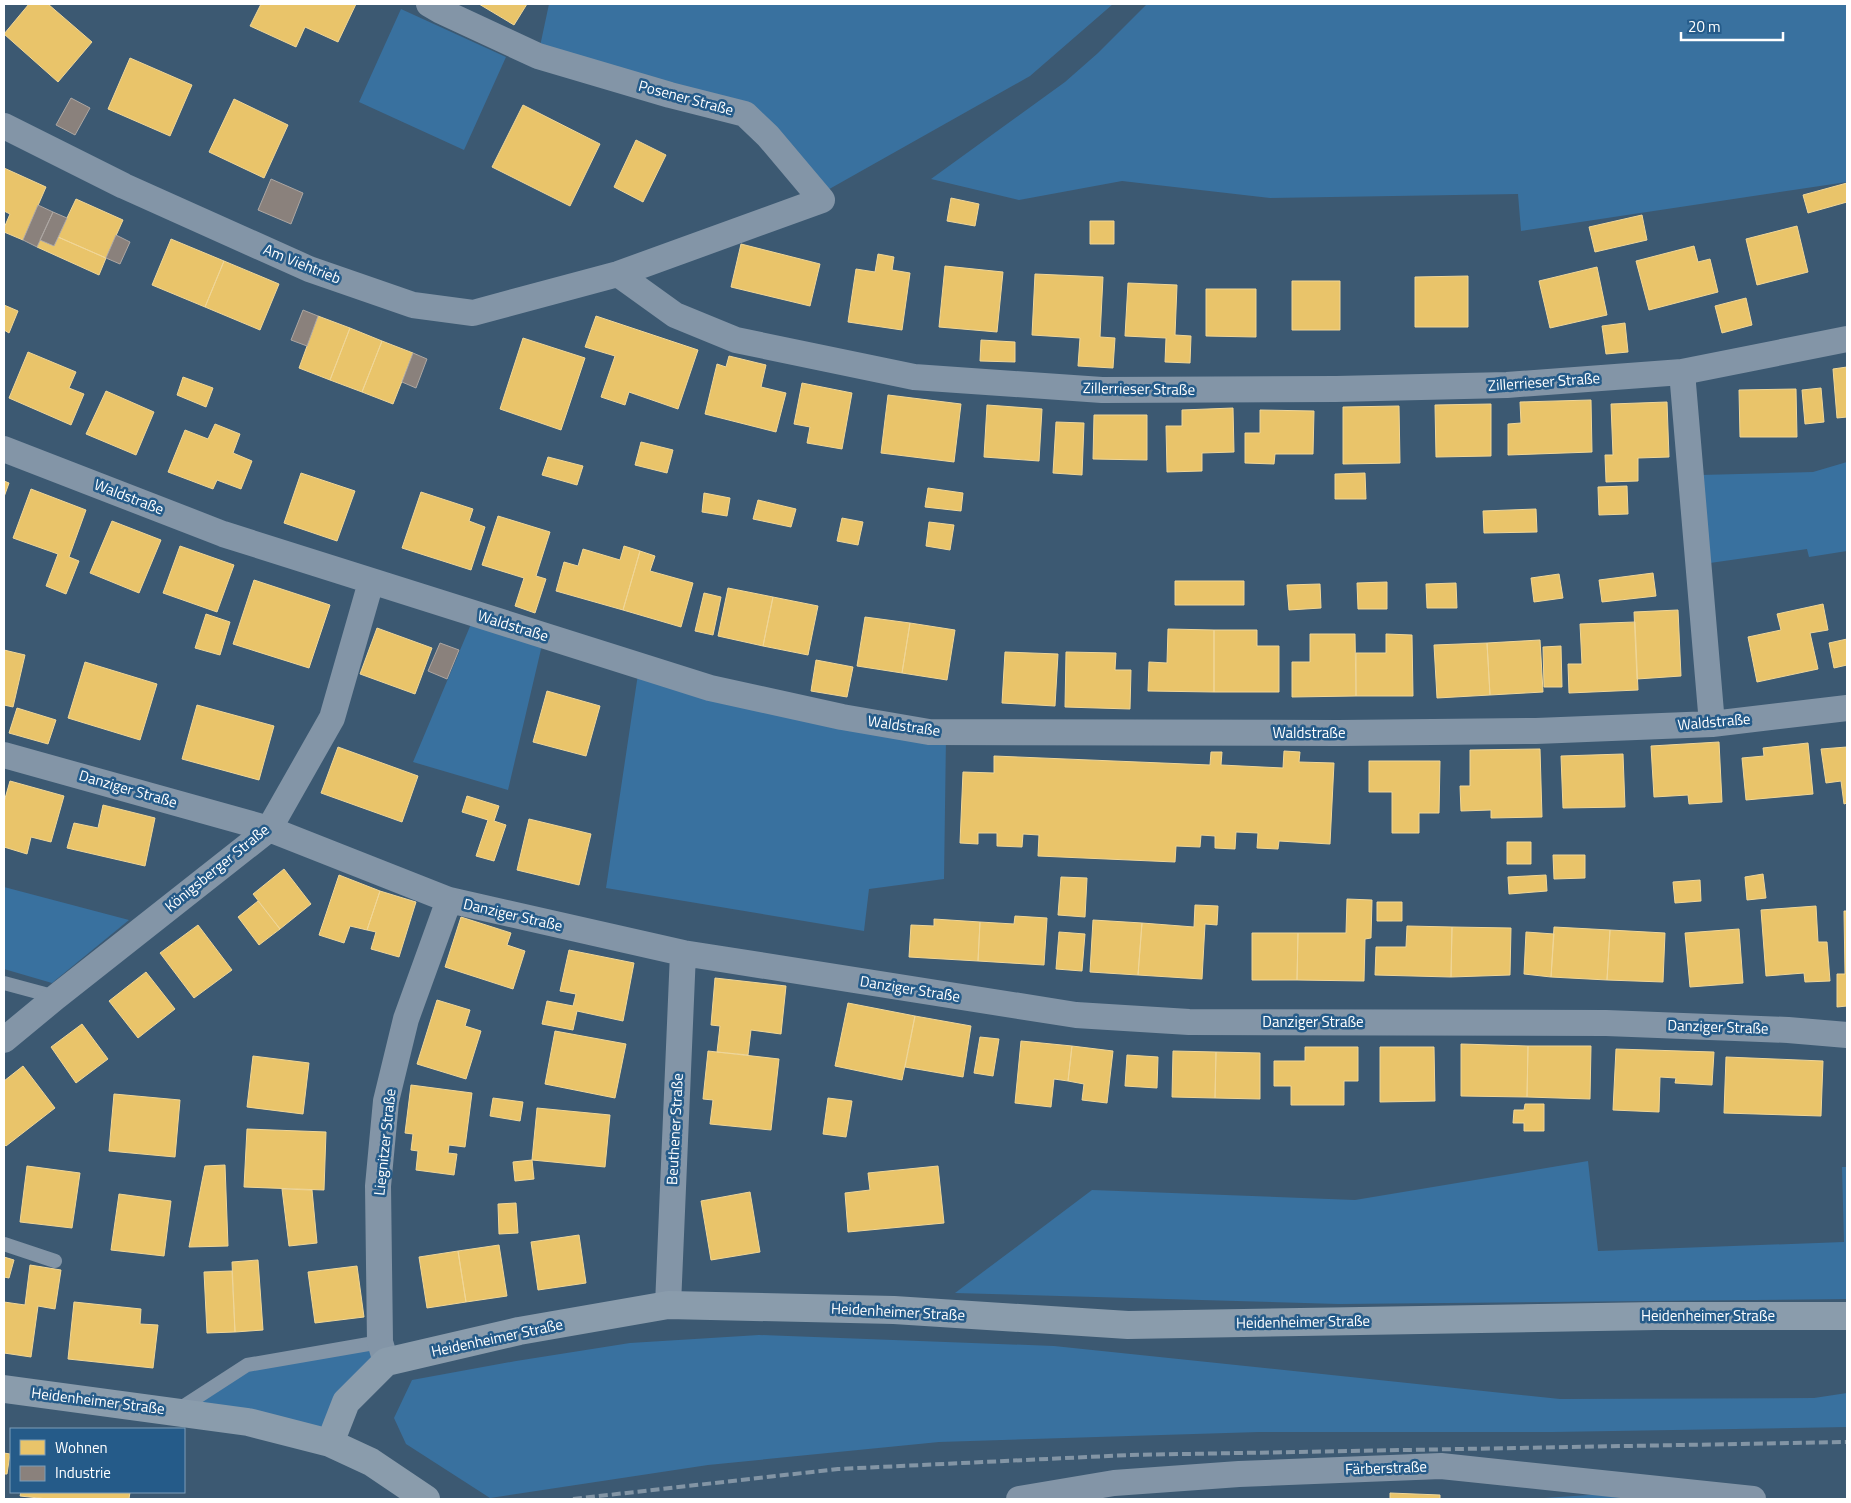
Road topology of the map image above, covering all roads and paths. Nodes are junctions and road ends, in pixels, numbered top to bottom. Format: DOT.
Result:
graph roads {
  1 [pos="429,4"];
  2 [pos="4,126"];
  3 [pos="618,274"];
  4 [pos="1847,338"];
  5 [pos="1682,372"];
  6 [pos="4,449"];
  7 [pos="371,582"];
  8 [pos="1847,708"];
  9 [pos="1712,724"];
  10 [pos="4,755"];
  11 [pos="269,829"];
  12 [pos="449,900"];
  13 [pos="683,953"];
  14 [pos="4,984"];
  15 [pos="56,997"];
  16 [pos="1847,1035"];
  17 [pos="4,1040"];
  18 [pos="4,1244"];
  19 [pos="55,1261"];
  20 [pos="668,1305"];
  21 [pos="1847,1316"];
  22 [pos="383,1352"];
  23 [pos="4,1389"];
  24 [pos="176,1411"];
  25 [pos="330,1443"];
  26 [pos="426,1499"];
  27 [pos="1019,1499"];
  28 [pos="1753,1499"];
  1 -- 3 [label="street, Posener Straße"];
  2 -- 3 [label="street, Am Viehtrieb"];
  3 -- 5 [label="street, Zillerrieser Straße"];
  4 -- 5 [label="street, Zillerrieser Straße"];
  5 -- 9 [label="street"];
  6 -- 7 [label="street, Waldstraße"];
  7 -- 9 [label="street, Waldstraße"];
  7 -- 11 [label="street, Königsberger Straße"];
  8 -- 9 [label="street, Waldstraße"];
  10 -- 11 [label="street, Danziger Straße"];
  11 -- 12 [label="street, Danziger Straße"];
  11 -- 15 [label="street, Königsberger Straße"];
  12 -- 13 [label="street, Danziger Straße"];
  12 -- 22 [label="street, Liegnitzer Straße"];
  13 -- 16 [label="street, Danziger Straße"];
  13 -- 20 [label="street, Beuthener Straße"];
  14 -- 15 [label="lane"];
  15 -- 17 [label="street, Königsberger Straße"];
  18 -- 19 [label="lane"];
  20 -- 21 [label="street, Heidenheimer Straße"];
  20 -- 22 [label="street, Heidenheimer Straße"];
  22 -- 24 [label="lane"];
  22 -- 25 [label="street"];
  23 -- 24 [label="street, Heidenheimer Straße"];
  24 -- 25 [label="street, Heidenheimer Straße"];
  25 -- 26 [label="street, Heidenheimer Straße"];
  27 -- 28 [label="street, Färberstraße"];
}
